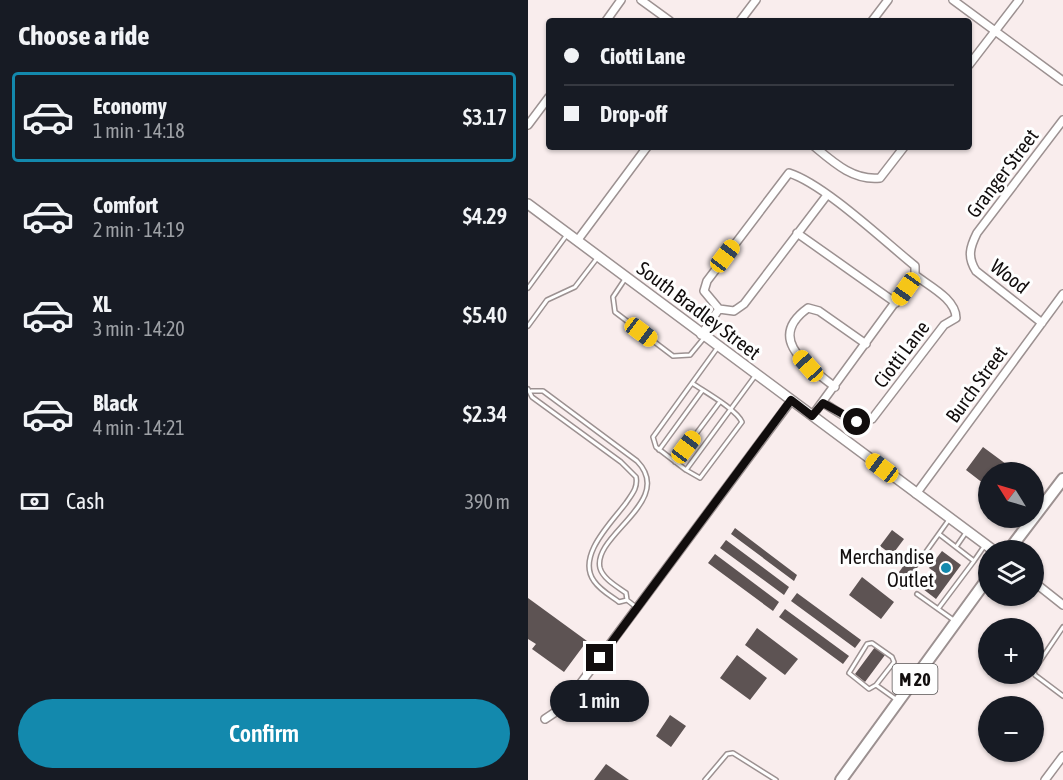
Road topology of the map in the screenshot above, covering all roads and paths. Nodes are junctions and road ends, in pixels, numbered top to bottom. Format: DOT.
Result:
graph roads {
  1 [pos="621,0"];
  2 [pos="641,0"];
  3 [pos="756,0"];
  4 [pos="888,0"];
  5 [pos="953,0"];
  6 [pos="1019,0"];
  7 [pos="608,18"];
  8 [pos="666,18"];
  9 [pos="742,18"];
  10 [pos="874,18"];
  11 [pos="996,31"];
  12 [pos="972,61"];
  13 [pos="1063,81"];
  14 [pos="546,100"];
  15 [pos="1063,120"];
  16 [pos="528,124"];
  17 [pos="645,150"];
  18 [pos="819,150"];
  19 [pos="902,150"];
  20 [pos="827,195"];
  21 [pos="528,204"];
  22 [pos="798,233"];
  23 [pos="567,234"];
  24 [pos="577,241"];
  25 [pos="970,248"];
  26 [pos="598,257"];
  27 [pos="915,275"];
  28 [pos="626,278"];
  29 [pos="528,288"];
  30 [pos="1063,294"];
  31 [pos="896,303"];
  32 [pos="719,309"];
  33 [pos="1042,322"];
  34 [pos="528,326"];
  35 [pos="703,336"];
  36 [pos="866,344"];
  37 [pos="718,347"];
  38 [pos="756,375"];
  39 [pos="692,382"];
  40 [pos="835,387"];
  41 [pos="529,390"];
  42 [pos="703,391"];
  43 [pos="791,400"];
  44 [pos="719,403"];
  45 [pos="823,403"];
  46 [pos="730,410"];
  47 [pos="812,416"];
  48 [pos="658,450"];
  49 [pos="675,462"];
  50 [pos="686,470"];
  51 [pos="1063,479"];
  52 [pos="916,494"];
  53 [pos="950,519"];
  54 [pos="967,531"];
  55 [pos="939,534"];
  56 [pos="979,540"];
  57 [pos="1017,540"];
  58 [pos="956,547"];
  59 [pos="923,556"];
  60 [pos="978,558"];
  61 [pos="974,561"];
  62 [pos="1044,590"];
  63 [pos="978,592"];
  64 [pos="917,594"];
  65 [pos="627,600"];
  66 [pos="1063,604"];
  67 [pos="637,608"];
  68 [pos="938,609"];
  69 [pos="957,622"];
  70 [pos="1063,627"];
  71 [pos="876,686"];
  72 [pos="1063,696"];
  73 [pos="898,701"];
  74 [pos="545,719"];
  75 [pos="1063,756"];
  76 [pos="705,780"];
  77 [pos="776,780"];
  78 [pos="841,780"];
  79 [pos="1045,780"];
  1 -- 7 [label="street"];
  2 -- 8 [label="street"];
  3 -- 9 [label="street"];
  4 -- 10 [label="street"];
  5 -- 11 [label="street"];
  6 -- 11 [label="street"];
  11 -- 12 [label="street"];
  11 -- 13 [label="street"];
  14 -- 16 [label="street"];
  15 -- 25 [label="street, Granger Street"];
  17 -- 24 [label="street"];
  18 -- 19 [label="street"];
  20 -- 22 [label="street"];
  20 -- 27 [label="street"];
  20 -- 32 [label="street"];
  21 -- 23 [label="street, South Bradley Street"];
  22 -- 31 [label="street"];
  22 -- 32 [label="street"];
  23 -- 24 [label="street, South Bradley Street"];
  23 -- 29 [label="lane"];
  24 -- 26 [label="street, South Bradley Street"];
  25 -- 33 [label="street, Wood"];
  26 -- 28 [label="street, South Bradley Street"];
  26 -- 34 [label="lane"];
  27 -- 31 [label="street"];
  27 -- 45 [label="street, Ciotti Lane"];
  28 -- 35 [label="street, South Bradley Street"];
  28 -- 35 [label="lane"];
  30 -- 33 [label="street, Burch Street"];
  31 -- 36 [label="street"];
  32 -- 35 [label="street"];
  33 -- 52 [label="street, Burch Street"];
  35 -- 37 [label="street, South Bradley Street"];
  36 -- 40 [label="street"];
  36 -- 40 [label="street"];
  37 -- 38 [label="street, South Bradley Street"];
  37 -- 39 [label="lane"];
  38 -- 43 [label="street, South Bradley Street"];
  38 -- 46 [label="lane"];
  39 -- 42 [label="lane"];
  39 -- 48 [label="lane"];
  40 -- 45 [label="street"];
  41 -- 65 [label="lane"];
  41 -- 65 [label="lane"];
  42 -- 44 [label="lane"];
  42 -- 48 [label="lane"];
  43 -- 47 [label="street, South Bradley Street"];
  43 -- 67 [label="street"];
  44 -- 46 [label="lane"];
  44 -- 49 [label="lane"];
  45 -- 47 [label="street"];
  46 -- 50 [label="lane"];
  46 -- 50 [label="lane"];
  47 -- 52 [label="street, South Bradley Street"];
  48 -- 49 [label="lane"];
  49 -- 50 [label="lane"];
  51 -- 57 [label="main road"];
  52 -- 53 [label="street, South Bradley Street"];
  53 -- 54 [label="street, South Bradley Street"];
  53 -- 55 [label="lane"];
  54 -- 56 [label="street, South Bradley Street"];
  54 -- 58 [label="lane"];
  55 -- 58 [label="lane"];
  55 -- 59 [label="lane"];
  58 -- 61 [label="lane"];
  60 -- 61 [label="lane"];
  61 -- 68 [label="lane"];
  62 -- 66 [label="street"];
  63 -- 69 [label="main road, M 20"];
  64 -- 68 [label="lane"];
  65 -- 67 [label="lane"];
  67 -- 74 [label="street"];
  68 -- 69 [label="lane"];
  69 -- 73 [label="main road, M 20"];
  70 -- 72 [label="lane"];
  71 -- 71 [label="lane"];
  71 -- 73 [label="lane"];
  73 -- 78 [label="main road, M 20"];
  75 -- 79 [label="street"];
  76 -- 77 [label="lane"];
}
